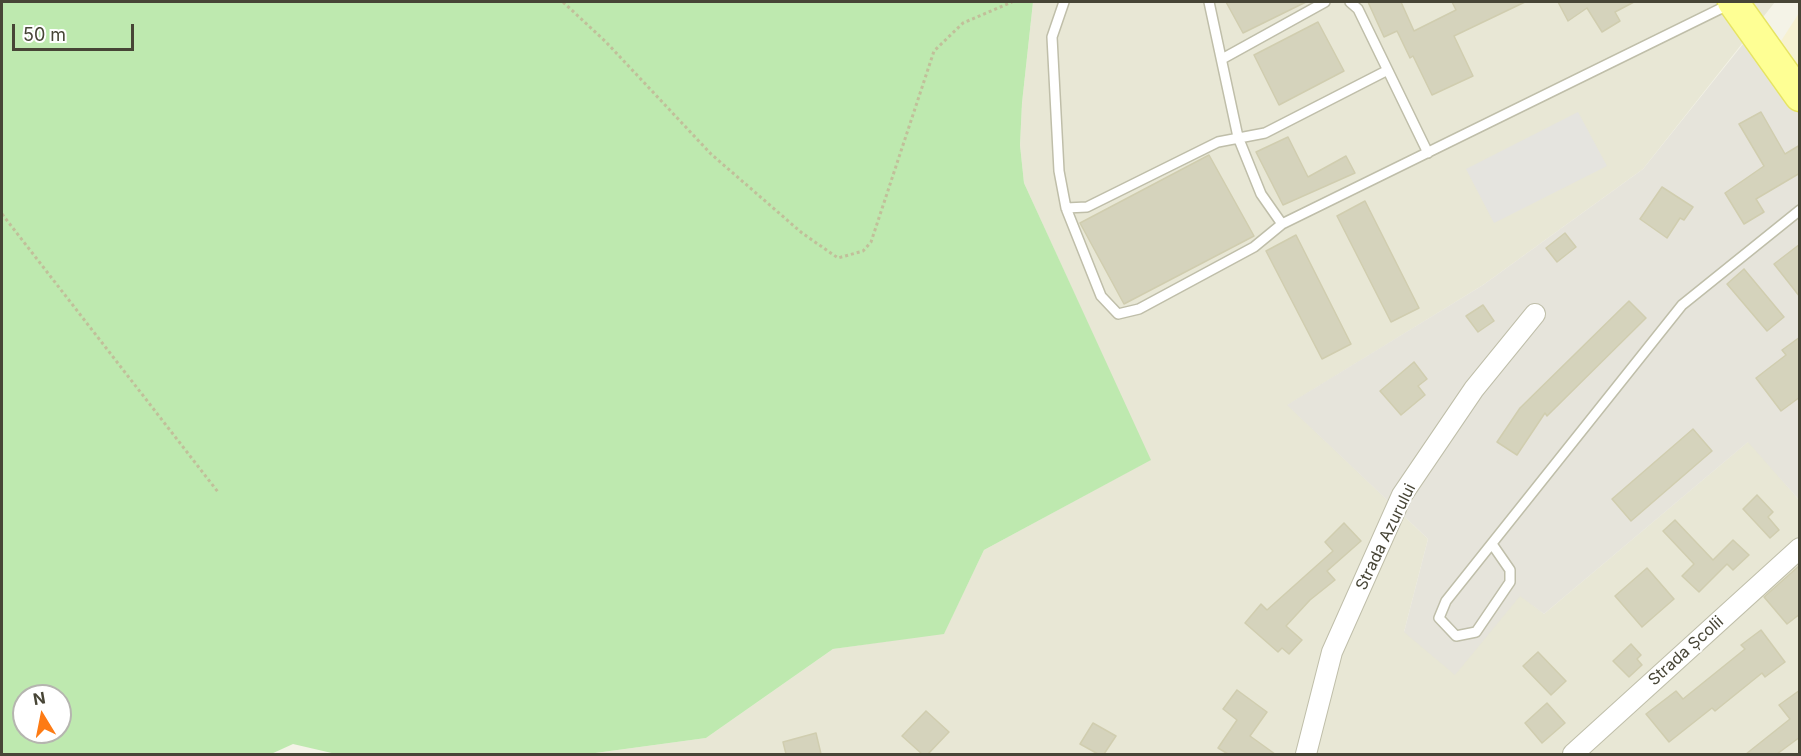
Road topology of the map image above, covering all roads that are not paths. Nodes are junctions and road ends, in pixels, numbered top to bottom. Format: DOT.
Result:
graph roads {
  1 [pos="1064,2"];
  2 [pos="1209,2"];
  3 [pos="1325,2"];
  4 [pos="1350,2"];
  5 [pos="1733,2"];
  6 [pos="1222,60"];
  7 [pos="1386,71"];
  8 [pos="1800,96"];
  9 [pos="1238,137"];
  10 [pos="1428,153"];
  11 [pos="1066,208"];
  12 [pos="1800,210"];
  13 [pos="1282,224"];
  14 [pos="1535,314"];
  15 [pos="1492,544"];
  16 [pos="1800,548"];
  17 [pos="1306,754"];
  18 [pos="1573,754"];
  1 -- 11 [label="lane"];
  2 -- 6 [label="lane"];
  3 -- 6 [label="lane"];
  4 -- 7 [label="lane"];
  5 -- 8 [label="main road"];
  5 -- 10 [label="lane"];
  6 -- 9 [label="lane"];
  7 -- 9 [label="lane"];
  7 -- 10 [label="lane"];
  9 -- 11 [label="lane"];
  9 -- 13 [label="lane"];
  10 -- 13 [label="lane"];
  11 -- 13 [label="lane"];
  12 -- 15 [label="lane"];
  14 -- 17 [label="street, Strada Azurului"];
  15 -- 15 [label="lane"];
  16 -- 18 [label="street, Strada Școlii"];
}
